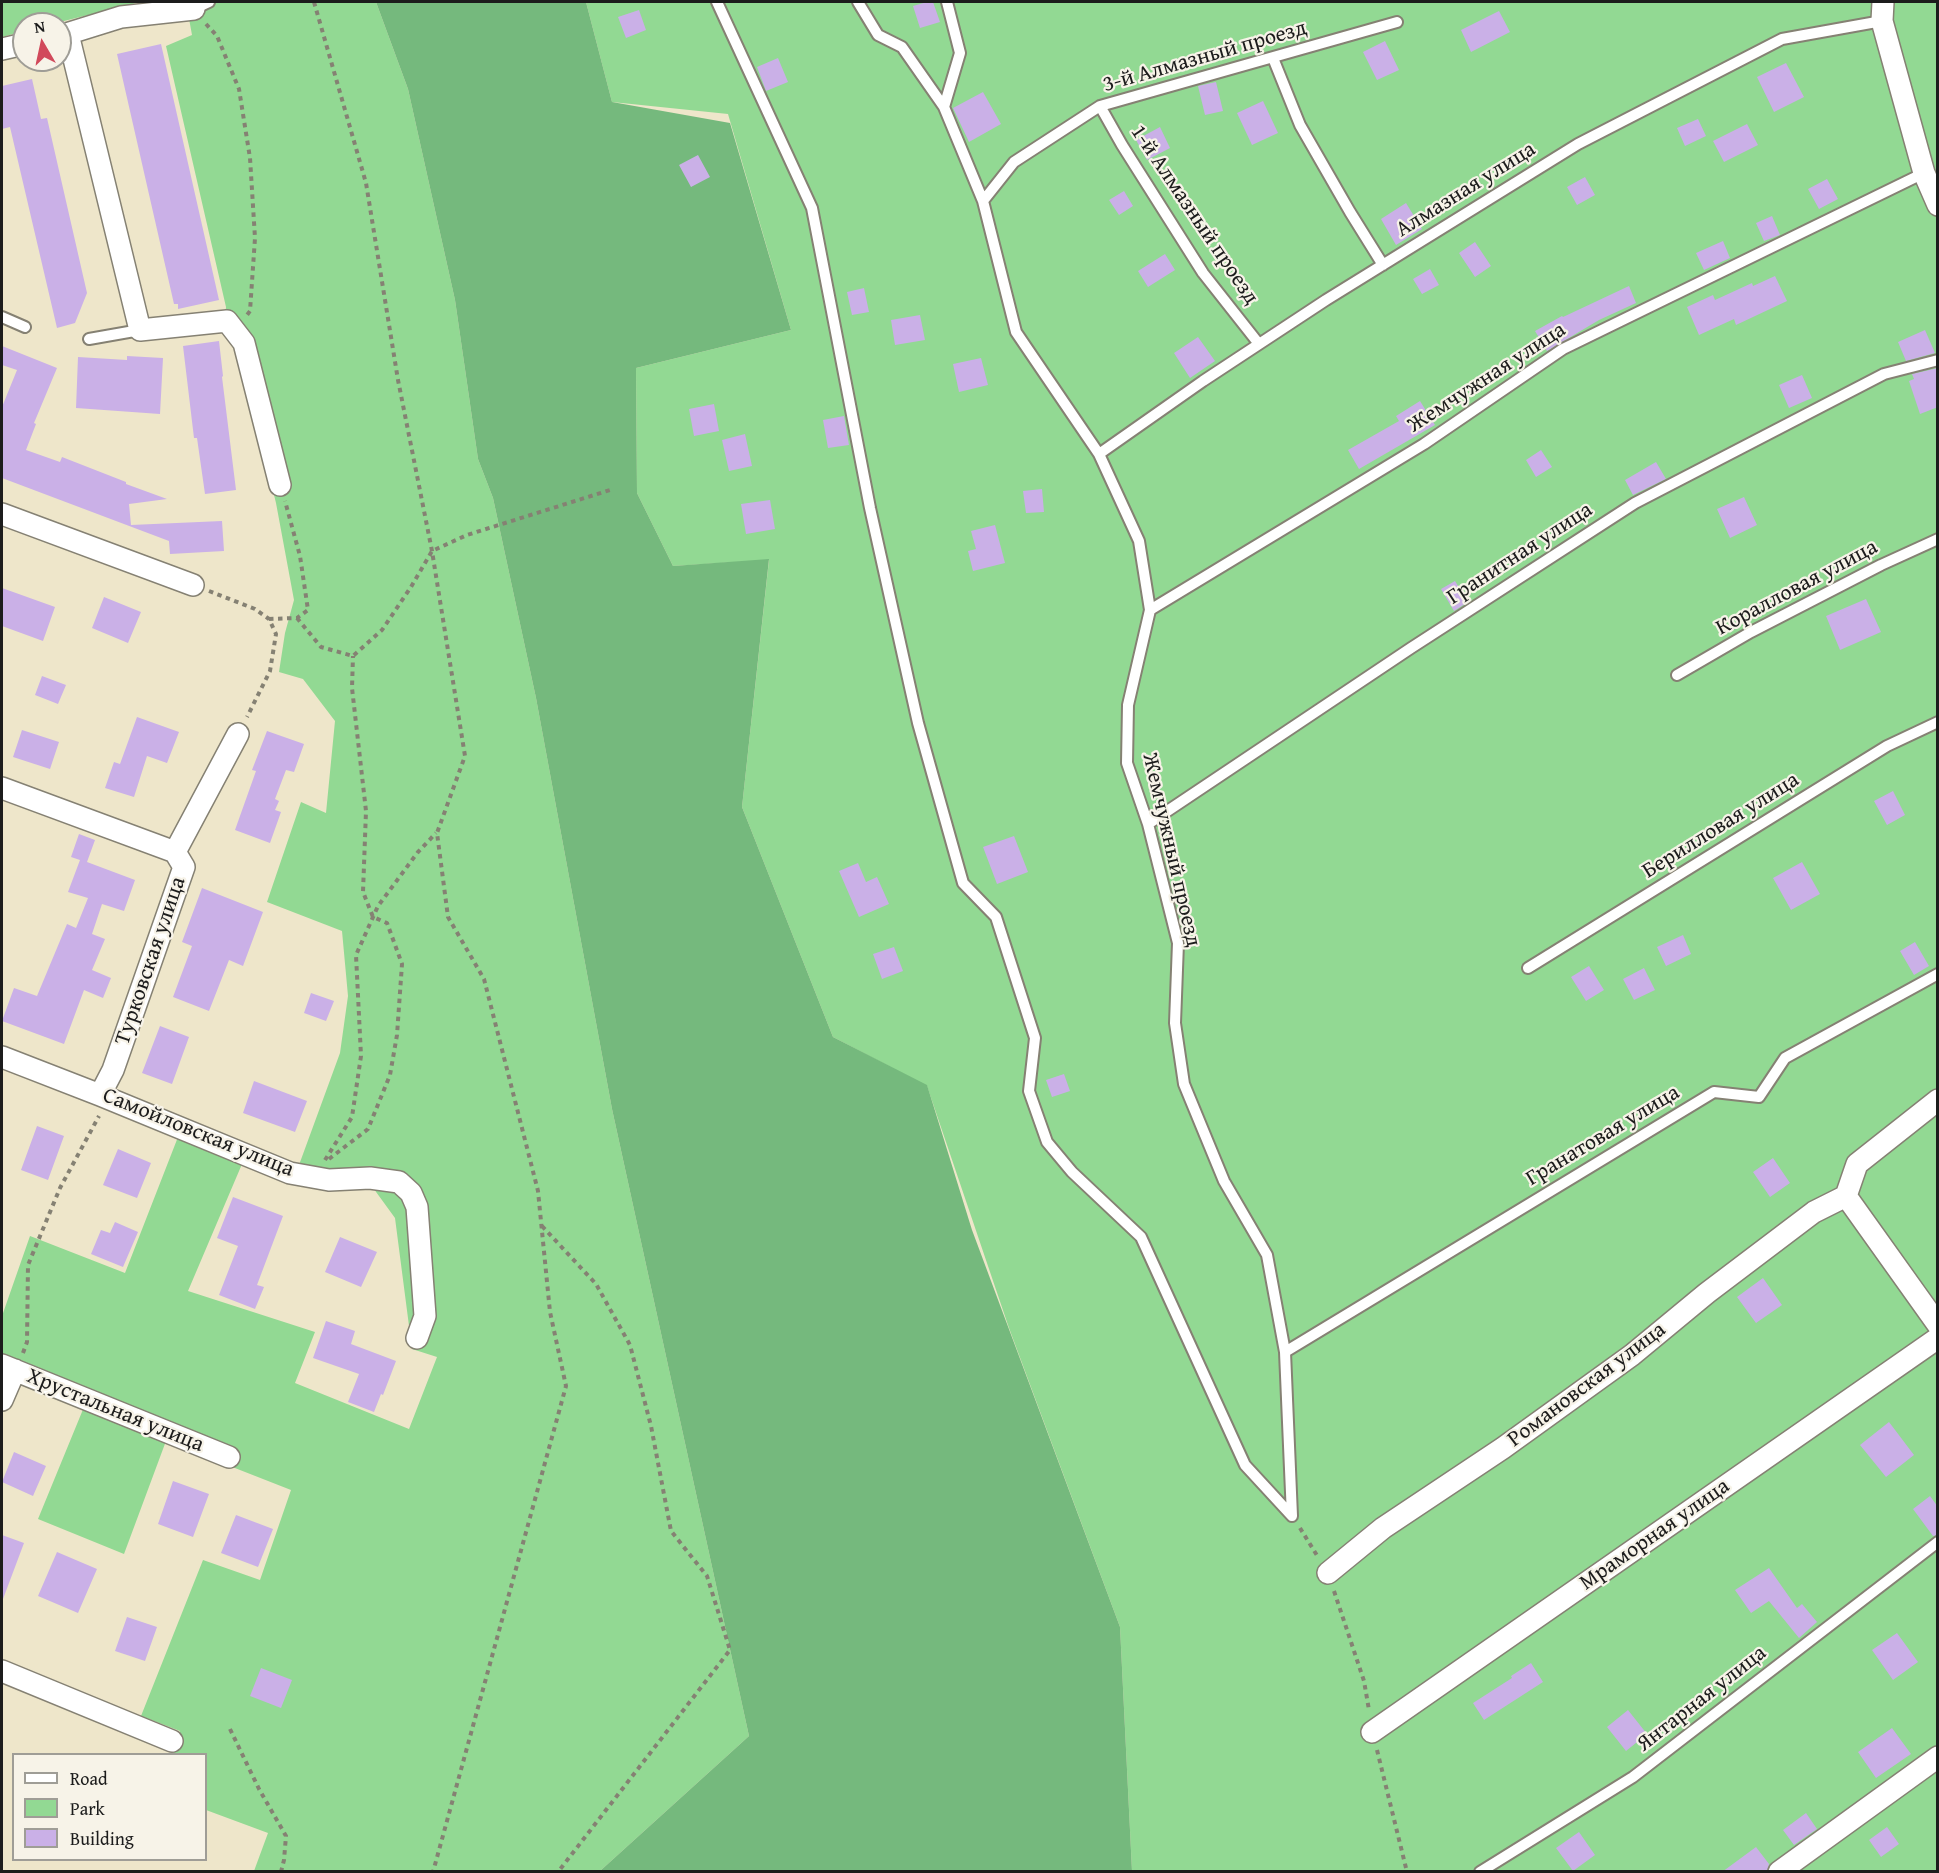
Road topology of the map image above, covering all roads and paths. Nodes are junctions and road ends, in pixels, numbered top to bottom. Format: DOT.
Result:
graph roads {
  1 [pos="314,2"];
  2 [pos="717,2"];
  3 [pos="858,2"];
  4 [pos="947,2"];
  5 [pos="201,5"];
  6 [pos="1882,11"];
  7 [pos="1397,22"];
  8 [pos="72,32"];
  9 [pos="1273,58"];
  10 [pos="72,66"];
  11 [pos="1100,106"];
  12 [pos="944,107"];
  13 [pos="1924,172"];
  14 [pos="983,201"];
  15 [pos="1938,205"];
  16 [pos="1383,265"];
  17 [pos="2,317"];
  18 [pos="26,327"];
  19 [pos="140,330"];
  20 [pos="237,333"];
  21 [pos="89,339"];
  22 [pos="1259,344"];
  23 [pos="1938,360"];
  24 [pos="1100,454"];
  25 [pos="280,485"];
  26 [pos="610,490"];
  27 [pos="2,514"];
  28 [pos="1938,539"];
  29 [pos="432,551"];
  30 [pos="193,585"];
  31 [pos="1150,610"];
  32 [pos="297,618"];
  33 [pos="269,619"];
  34 [pos="353,656"];
  35 [pos="1677,675"];
  36 [pos="1938,722"];
  37 [pos="238,734"];
  38 [pos="2,788"];
  39 [pos="1148,824"];
  40 [pos="437,832"];
  41 [pos="175,852"];
  42 [pos="373,917"];
  43 [pos="1528,968"];
  44 [pos="1938,974"];
  45 [pos="2,1057"];
  46 [pos="100,1095"];
  47 [pos="1938,1100"];
  48 [pos="1846,1196"];
  49 [pos="542,1226"];
  50 [pos="1938,1325"];
  51 [pos="417,1338"];
  52 [pos="1938,1338"];
  53 [pos="1285,1352"];
  54 [pos="8,1368"];
  55 [pos="2,1400"];
  56 [pos="229,1457"];
  57 [pos="1292,1516"];
  58 [pos="1938,1542"];
  59 [pos="1328,1573"];
  60 [pos="2,1671"];
  61 [pos="230,1729"];
  62 [pos="1372,1732"];
  63 [pos="172,1741"];
  64 [pos="1938,1757"];
  65 [pos="281,1872"];
  66 [pos="433,1872"];
  67 [pos="558,1872"];
  68 [pos="1407,1872"];
  69 [pos="1480,1872"];
  70 [pos="1779,1872"];
  1 -- 29 [label="path"];
  2 -- 57 [label="lane"];
  3 -- 12 [label="lane, Жемчужный проезд"];
  4 -- 12 [label="lane"];
  5 -- 8 [label="street"];
  5 -- 20 [label="path"];
  6 -- 13 [label="street"];
  6 -- 16 [label="lane, Алмазная улица"];
  7 -- 9 [label="lane, 3-й Алмазный проезд"];
  9 -- 11 [label="lane, 3-й Алмазный проезд"];
  9 -- 16 [label="lane"];
  10 -- 19 [label="street"];
  11 -- 14 [label="lane, 3-й Алмазный проезд"];
  11 -- 22 [label="lane, 1-й Алмазный проезд"];
  12 -- 14 [label="lane, Жемчужный проезд"];
  13 -- 15 [label="street"];
  13 -- 31 [label="lane, Жемчужная улица"];
  14 -- 24 [label="lane, Жемчужный проезд"];
  16 -- 22 [label="lane, Алмазная улица"];
  17 -- 18 [label="lane"];
  19 -- 20 [label="street"];
  19 -- 21 [label="lane"];
  20 -- 25 [label="street"];
  22 -- 24 [label="lane, Алмазная улица"];
  23 -- 39 [label="lane, Гранитная улица"];
  24 -- 31 [label="lane, Жемчужный проезд"];
  25 -- 32 [label="path"];
  26 -- 29 [label="path"];
  27 -- 30 [label="street"];
  28 -- 35 [label="lane, Коралловая улица"];
  29 -- 34 [label="path"];
  29 -- 40 [label="path"];
  30 -- 33 [label="path"];
  31 -- 39 [label="lane, Жемчужный проезд"];
  32 -- 33 [label="path"];
  32 -- 34 [label="path"];
  33 -- 37 [label="path"];
  34 -- 42 [label="path"];
  36 -- 43 [label="lane, Берилловая улица"];
  37 -- 41 [label="street, Турковская улица"];
  38 -- 41 [label="street"];
  39 -- 53 [label="lane, Жемчужный проезд"];
  40 -- 42 [label="path"];
  40 -- 49 [label="path"];
  41 -- 46 [label="street, Турковская улица"];
  42 -- 42 [label="path"];
  44 -- 53 [label="lane, Гранатовая улица"];
  45 -- 46 [label="street, Самойловская улица"];
  46 -- 51 [label="street, Самойловская улица"];
  46 -- 54 [label="path"];
  47 -- 48 [label="street"];
  48 -- 50 [label="street"];
  48 -- 59 [label="street, Романовская улица"];
  49 -- 66 [label="path"];
  49 -- 67 [label="path"];
  52 -- 62 [label="street, Мраморная улица"];
  53 -- 57 [label="lane, Жемчужный проезд"];
  54 -- 55 [label="street"];
  54 -- 56 [label="street, Хрустальная улица"];
  57 -- 59 [label="path"];
  58 -- 69 [label="lane, Янтарная улица"];
  59 -- 62 [label="path"];
  60 -- 63 [label="street"];
  61 -- 65 [label="path"];
  62 -- 68 [label="path"];
  64 -- 70 [label="street"];
}
